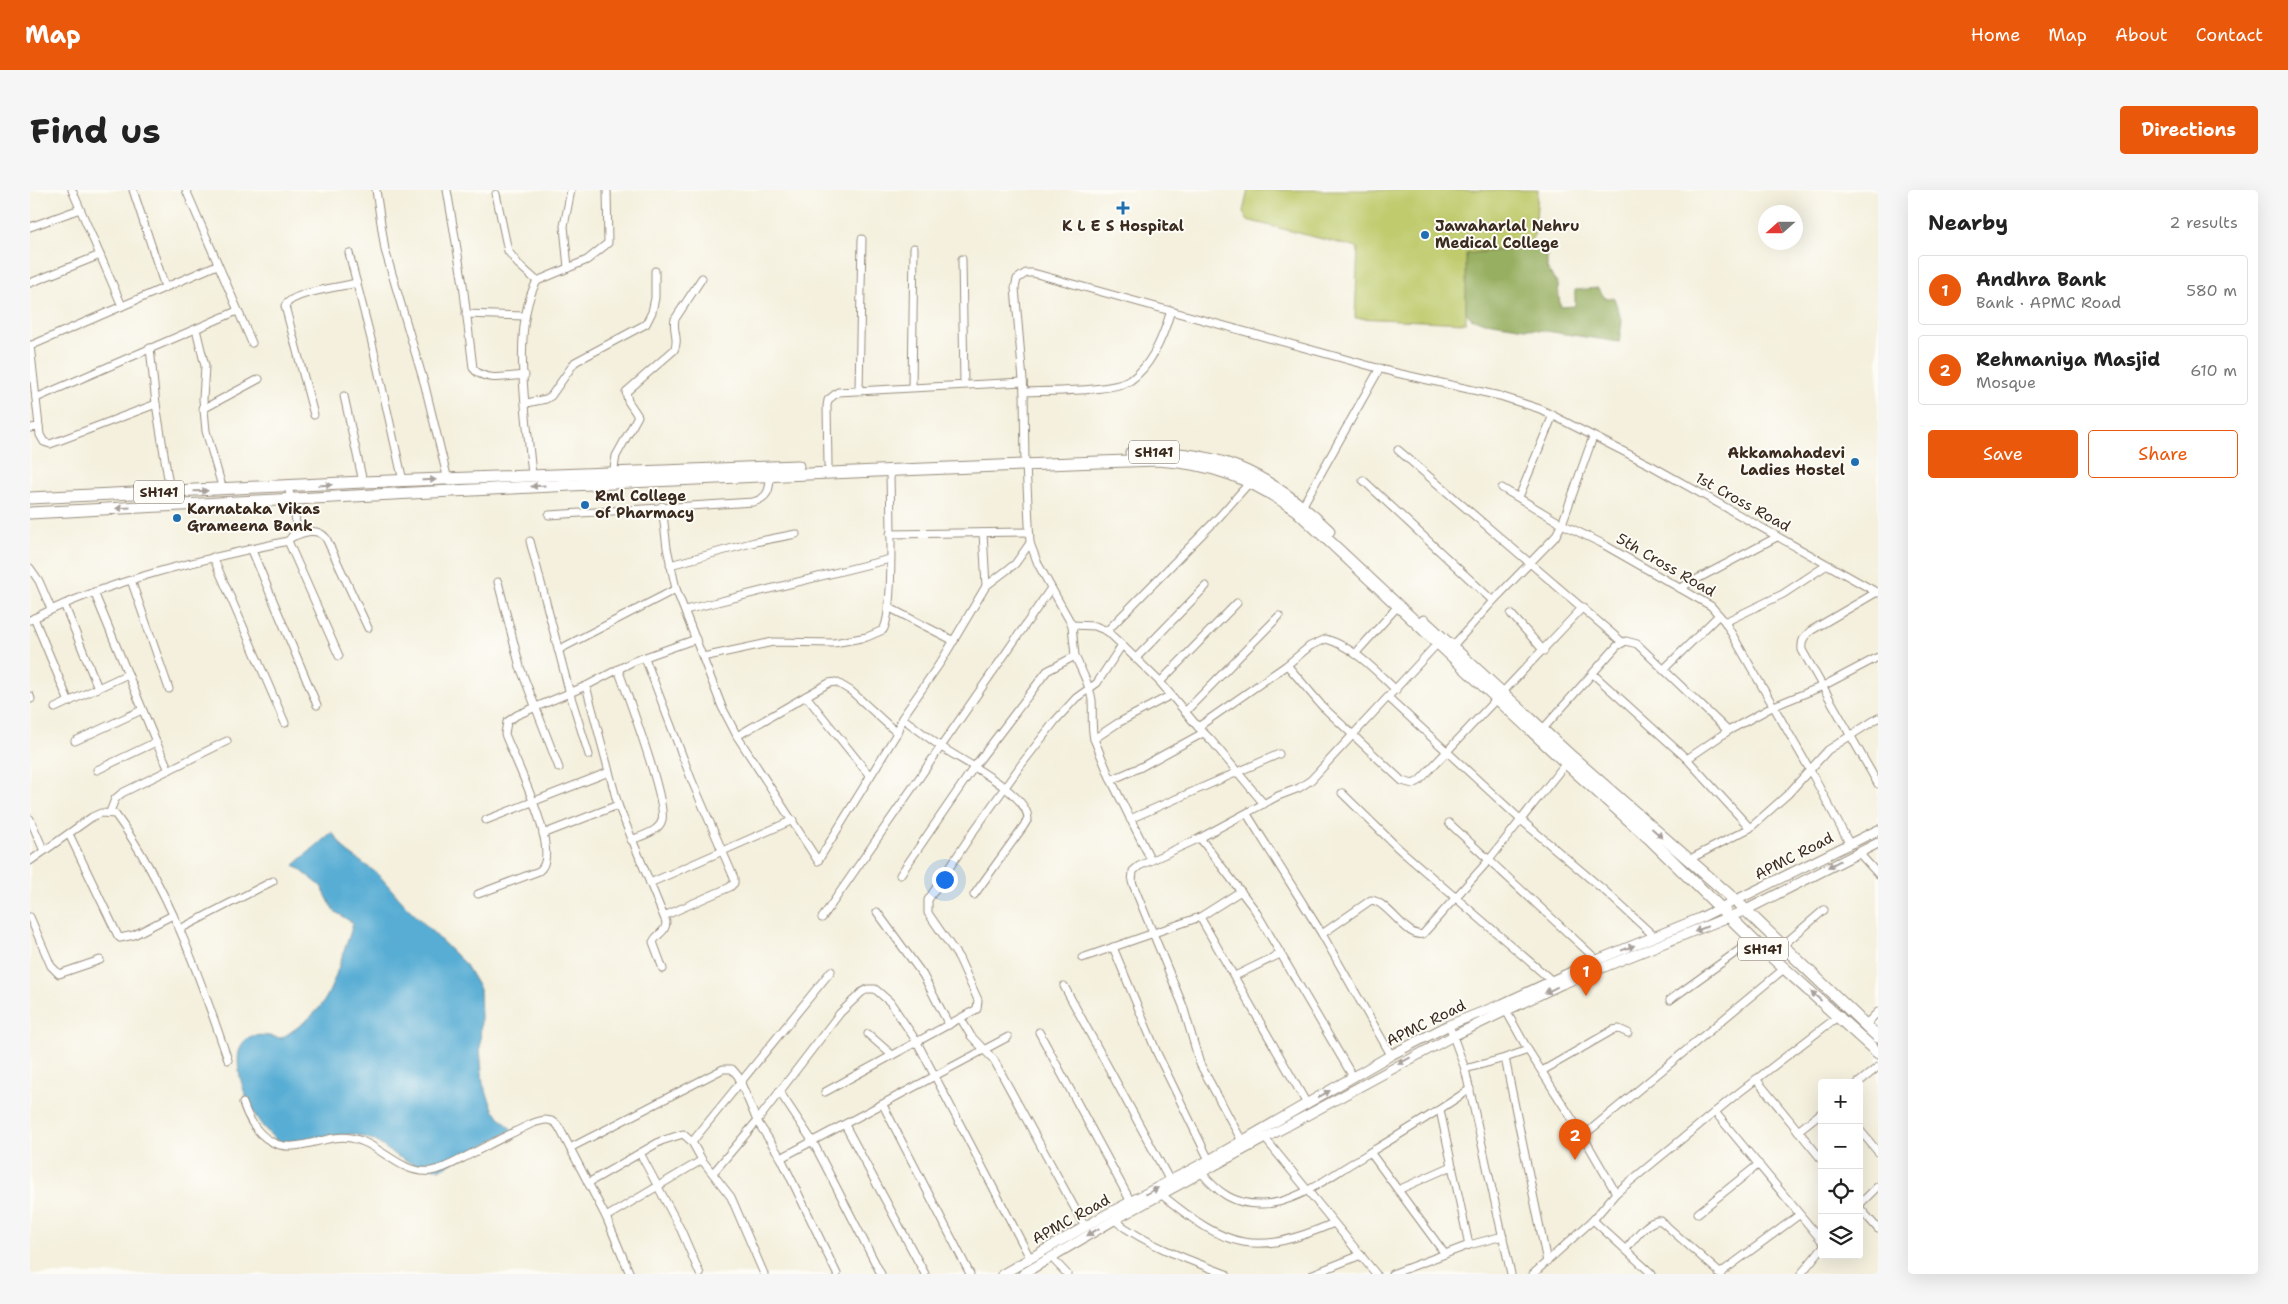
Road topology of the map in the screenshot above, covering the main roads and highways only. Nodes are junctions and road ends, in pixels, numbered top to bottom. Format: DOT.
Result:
graph roads {
  1 [pos="1025,463"];
  2 [pos="30,498"];
  3 [pos="30,513"];
  4 [pos="1450,650"];
  5 [pos="1500,696"];
  6 [pos="1843,1012"];
  7 [pos="1878,1037"];
  8 [pos="1878,1053"];
  2 -- 1 [label="main road, SH141, one-way"];
  1 -- 3 [label="main road, SH141, one-way"];
  1 -- 4 [label="main road, SH141"];
  1 -- 4 [label="main road, SH141"];
  4 -- 5 [label="main road, SH141"];
  5 -- 6 [label="main road, SH141, one-way"];
  6 -- 5 [label="main road, SH141, one-way"];
  6 -- 7 [label="main road"];
  6 -- 8 [label="main road, SH141"];
}
